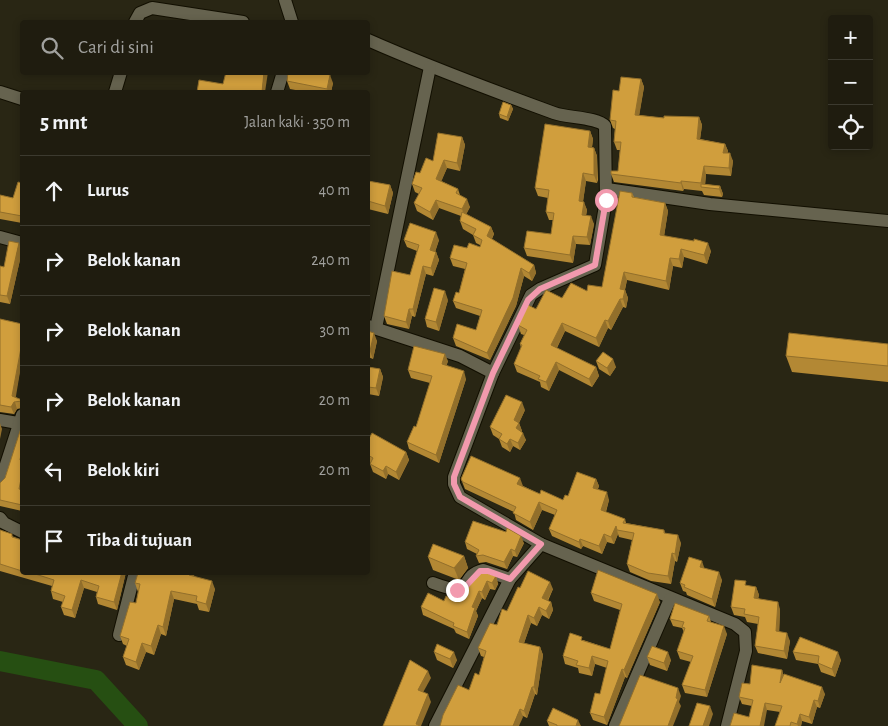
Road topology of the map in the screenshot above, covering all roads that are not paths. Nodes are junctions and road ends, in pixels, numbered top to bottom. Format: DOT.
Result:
graph roads {
  1 [pos="285,0"];
  2 [pos="137,20"];
  3 [pos="230,20"];
  4 [pos="291,20"];
  5 [pos="370,41"];
  6 [pos="430,67"];
  7 [pos="119,75"];
  8 [pos="282,75"];
  9 [pos="115,90"];
  10 [pos="278,90"];
  11 [pos="0,92"];
  12 [pos="20,98"];
  13 [pos="606,189"];
  14 [pos="888,221"];
  15 [pos="0,238"];
  16 [pos="20,243"];
  17 [pos="372,327"];
  18 [pos="493,373"];
  19 [pos="20,419"];
  20 [pos="0,420"];
  21 [pos="0,483"];
  22 [pos="0,518"];
  23 [pos="20,531"];
  24 [pos="541,544"];
  25 [pos="135,575"];
  26 [pos="510,579"];
  27 [pos="433,583"];
  28 [pos="670,599"];
  29 [pos="119,635"];
  30 [pos="435,726"];
  31 [pos="615,726"];
  32 [pos="727,726"];
  1 -- 4 [label="street"];
  2 -- 3 [label="street"];
  5 -- 6 [label="street"];
  6 -- 13 [label="street"];
  6 -- 17 [label="street"];
  7 -- 9 [label="street"];
  8 -- 10 [label="street"];
  11 -- 12 [label="street"];
  13 -- 14 [label="street"];
  13 -- 18 [label="street"];
  15 -- 16 [label="street"];
  17 -- 18 [label="street"];
  18 -- 24 [label="street"];
  19 -- 20 [label="street"];
  19 -- 21 [label="street"];
  22 -- 23 [label="street"];
  24 -- 26 [label="street"];
  24 -- 28 [label="street"];
  25 -- 29 [label="street"];
  26 -- 27 [label="street"];
  26 -- 30 [label="street"];
  28 -- 31 [label="street"];
  28 -- 32 [label="street"];
}
